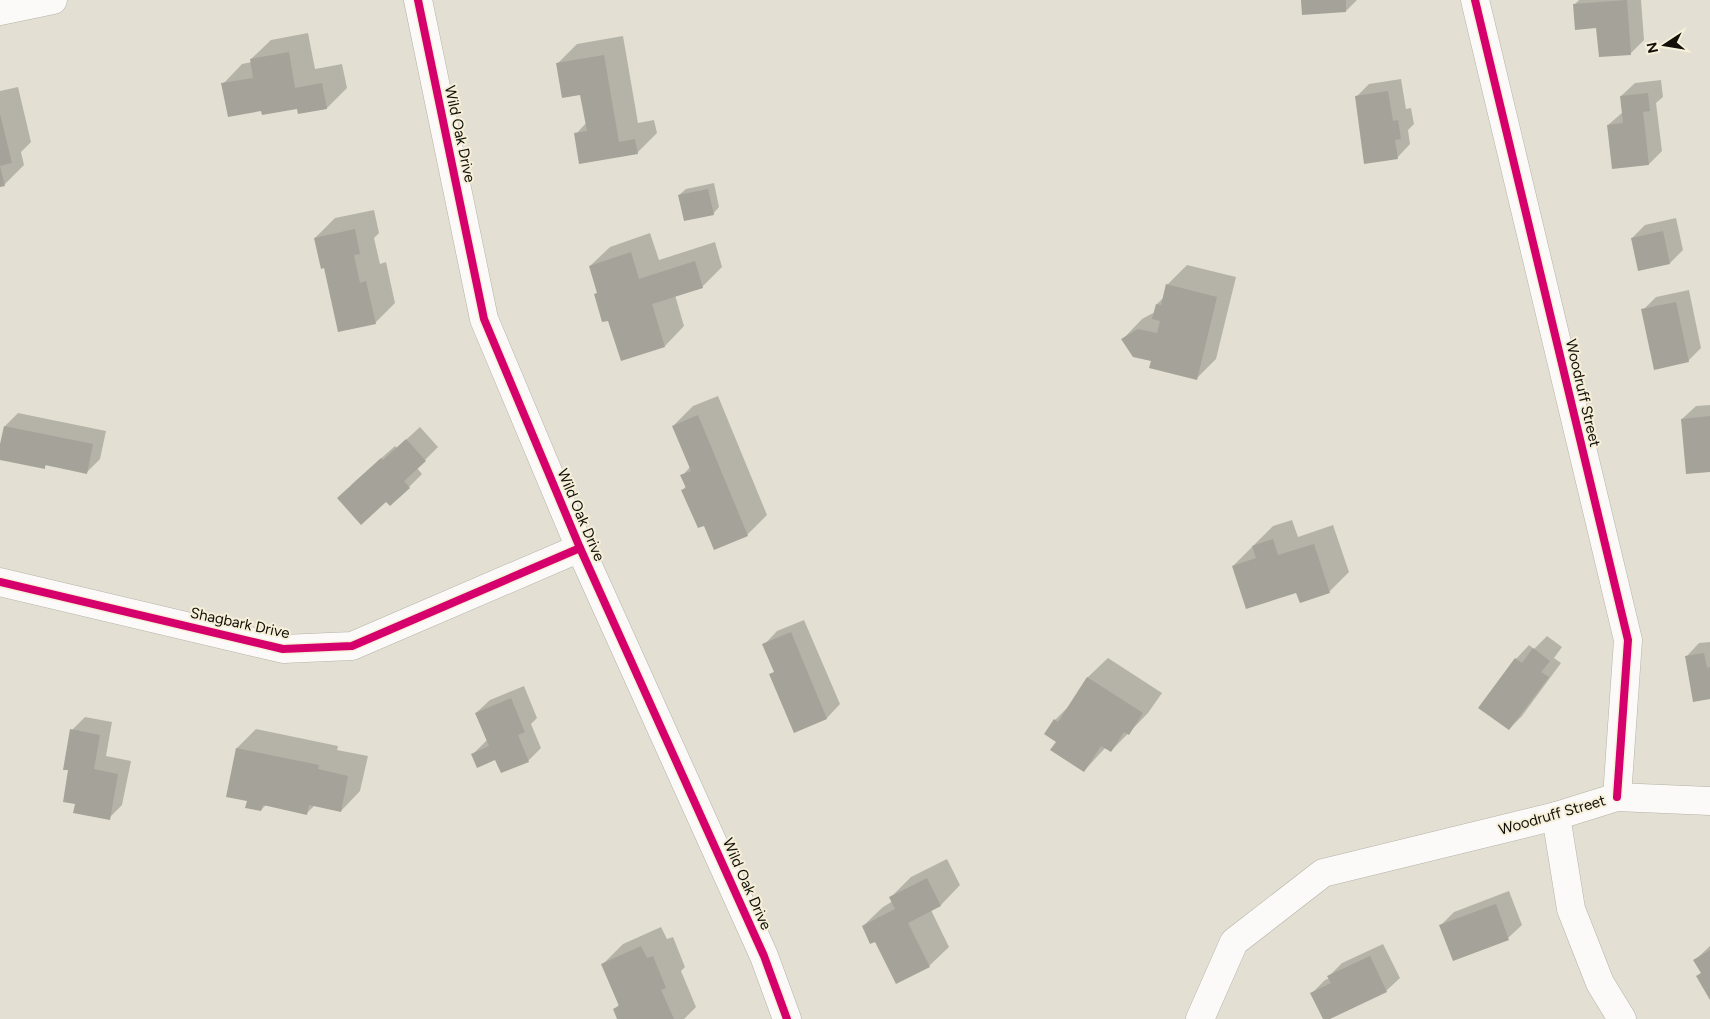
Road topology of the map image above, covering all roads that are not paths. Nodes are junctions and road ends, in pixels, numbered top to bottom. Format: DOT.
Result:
graph roads {
  1 [pos="53,0"];
  2 [pos="418,0"];
  3 [pos="1475,0"];
  4 [pos="0,11"];
  5 [pos="580,548"];
  6 [pos="0,582"];
  7 [pos="1617,797"];
  8 [pos="1710,802"];
  9 [pos="1556,816"];
  10 [pos="787,1019"];
  11 [pos="1200,1019"];
  12 [pos="1622,1019"];
  1 -- 4 [label="street"];
  2 -- 5 [label="street, Wild Oak Drive"];
  3 -- 7 [label="street, Woodruff Street"];
  5 -- 6 [label="street, Shagbark Drive"];
  5 -- 10 [label="street, Wild Oak Drive"];
  7 -- 8 [label="street"];
  7 -- 9 [label="street, Woodruff Street"];
  9 -- 11 [label="street, Woodruff Street"];
  9 -- 12 [label="street"];
}
